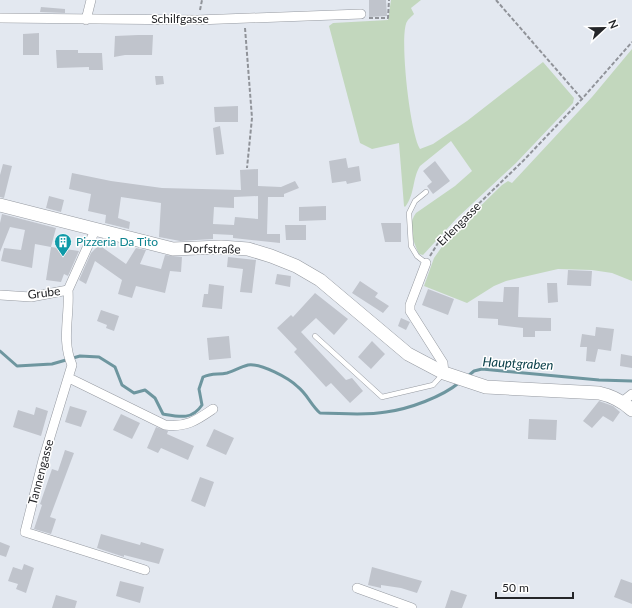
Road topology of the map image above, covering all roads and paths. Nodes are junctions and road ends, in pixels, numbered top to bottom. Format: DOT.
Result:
graph roads {
  1 [pos="91,0"];
  2 [pos="388,0"];
  3 [pos="496,0"];
  4 [pos="361,14"];
  5 [pos="0,18"];
  6 [pos="244,18"];
  7 [pos="86,20"];
  8 [pos="632,42"];
  9 [pos="582,99"];
  10 [pos="247,168"];
  11 [pos="426,192"];
  12 [pos="0,205"];
  13 [pos="96,228"];
  14 [pos="426,263"];
  15 [pos="68,290"];
  16 [pos="0,295"];
  17 [pos="315,336"];
  18 [pos="444,373"];
  19 [pos="69,378"];
  20 [pos="629,402"];
  21 [pos="213,408"];
  22 [pos="145,570"];
  23 [pos="357,588"];
  24 [pos="412,608"];
  1 -- 7 [label="street"];
  2 -- 4 [label="path"];
  3 -- 9 [label="path"];
  4 -- 6 [label="street, Schilfgasse"];
  5 -- 7 [label="street, Schilfgasse"];
  6 -- 7 [label="street, Schilfgasse"];
  6 -- 10 [label="path"];
  8 -- 9 [label="path, Erlengasse"];
  9 -- 14 [label="path, Erlengasse"];
  11 -- 14 [label="lane"];
  12 -- 13 [label="street, Dorfstraße"];
  13 -- 15 [label="street, Grube"];
  13 -- 18 [label="street, Dorfstraße"];
  14 -- 18 [label="street"];
  15 -- 16 [label="street, Grube"];
  15 -- 19 [label="street, Tannengasse"];
  17 -- 18 [label="lane"];
  18 -- 20 [label="street, Dorfstraße"];
  19 -- 21 [label="street"];
  19 -- 22 [label="street, Tannengasse"];
  23 -- 24 [label="street"];
}
